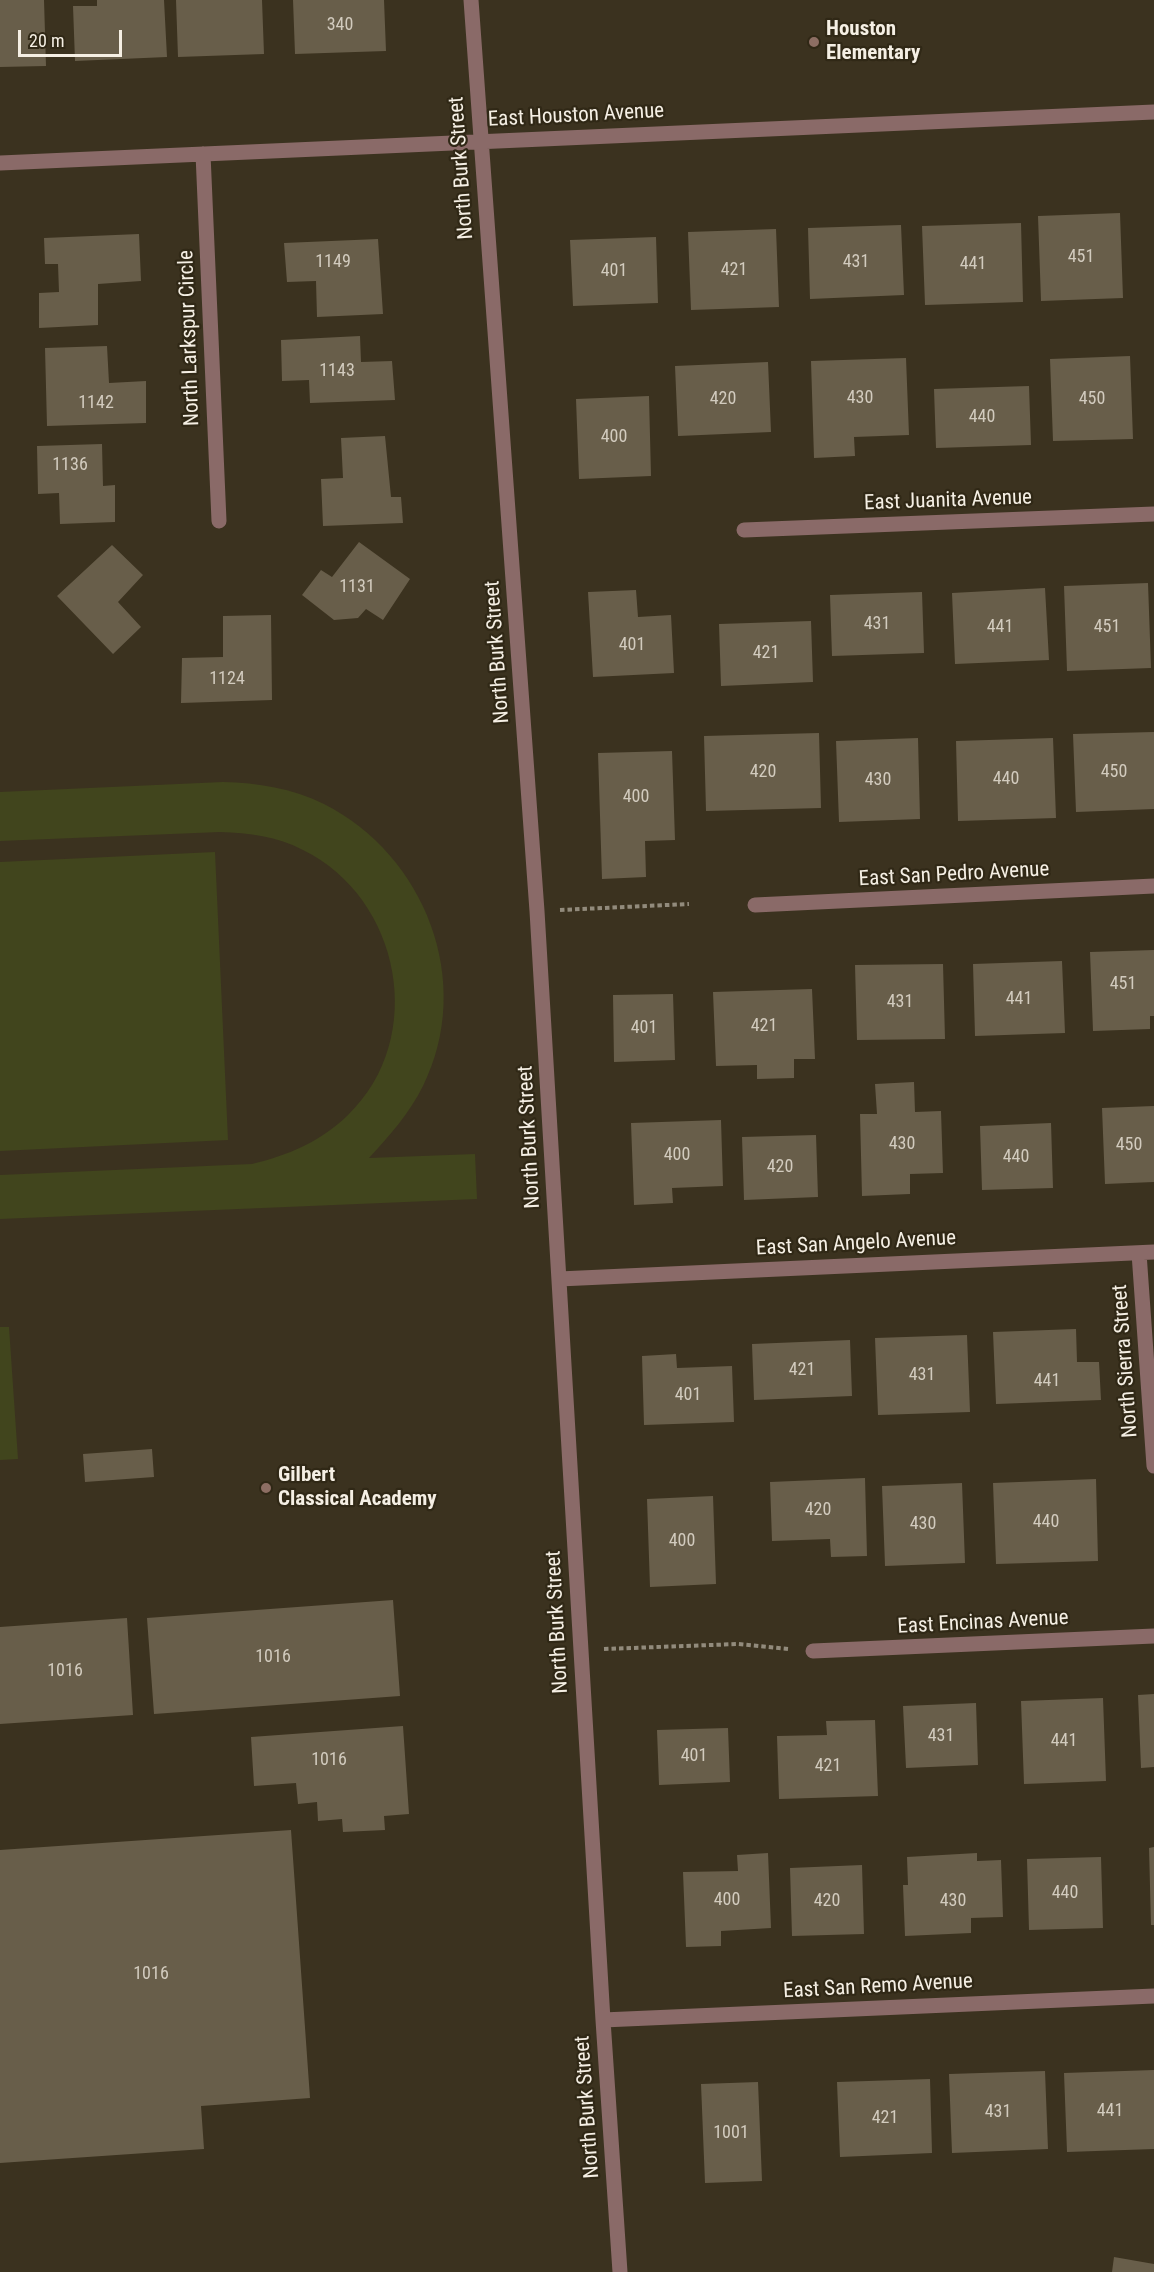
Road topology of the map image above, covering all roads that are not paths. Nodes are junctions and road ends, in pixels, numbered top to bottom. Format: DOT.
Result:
graph roads {
  1 [pos="471,0"];
  2 [pos="1154,112"];
  3 [pos="482,141"];
  4 [pos="203,154"];
  5 [pos="0,163"];
  6 [pos="1154,514"];
  7 [pos="219,521"];
  8 [pos="744,530"];
  9 [pos="1154,886"];
  10 [pos="755,905"];
  11 [pos="1146,1252"];
  12 [pos="559,1279"];
  13 [pos="1154,1466"];
  14 [pos="1154,1636"];
  15 [pos="813,1652"];
  16 [pos="1154,1996"];
  17 [pos="603,2019"];
  18 [pos="621,2272"];
  1 -- 3 [label="street, North Burk Street"];
  2 -- 3 [label="street, East Houston Avenue"];
  3 -- 4 [label="street, East Houston Avenue"];
  3 -- 12 [label="street, North Burk Street"];
  4 -- 5 [label="street, East Houston Avenue"];
  4 -- 7 [label="street, North Larkspur Circle"];
  6 -- 8 [label="street, East Juanita Avenue"];
  9 -- 10 [label="street, East San Pedro Avenue"];
  11 -- 12 [label="street, East San Angelo Avenue"];
  11 -- 13 [label="street, North Sierra Street"];
  12 -- 17 [label="street, North Burk Street"];
  14 -- 15 [label="street, East Encinas Avenue"];
  16 -- 17 [label="street, East San Remo Avenue"];
  17 -- 18 [label="street, North Burk Street"];
}
